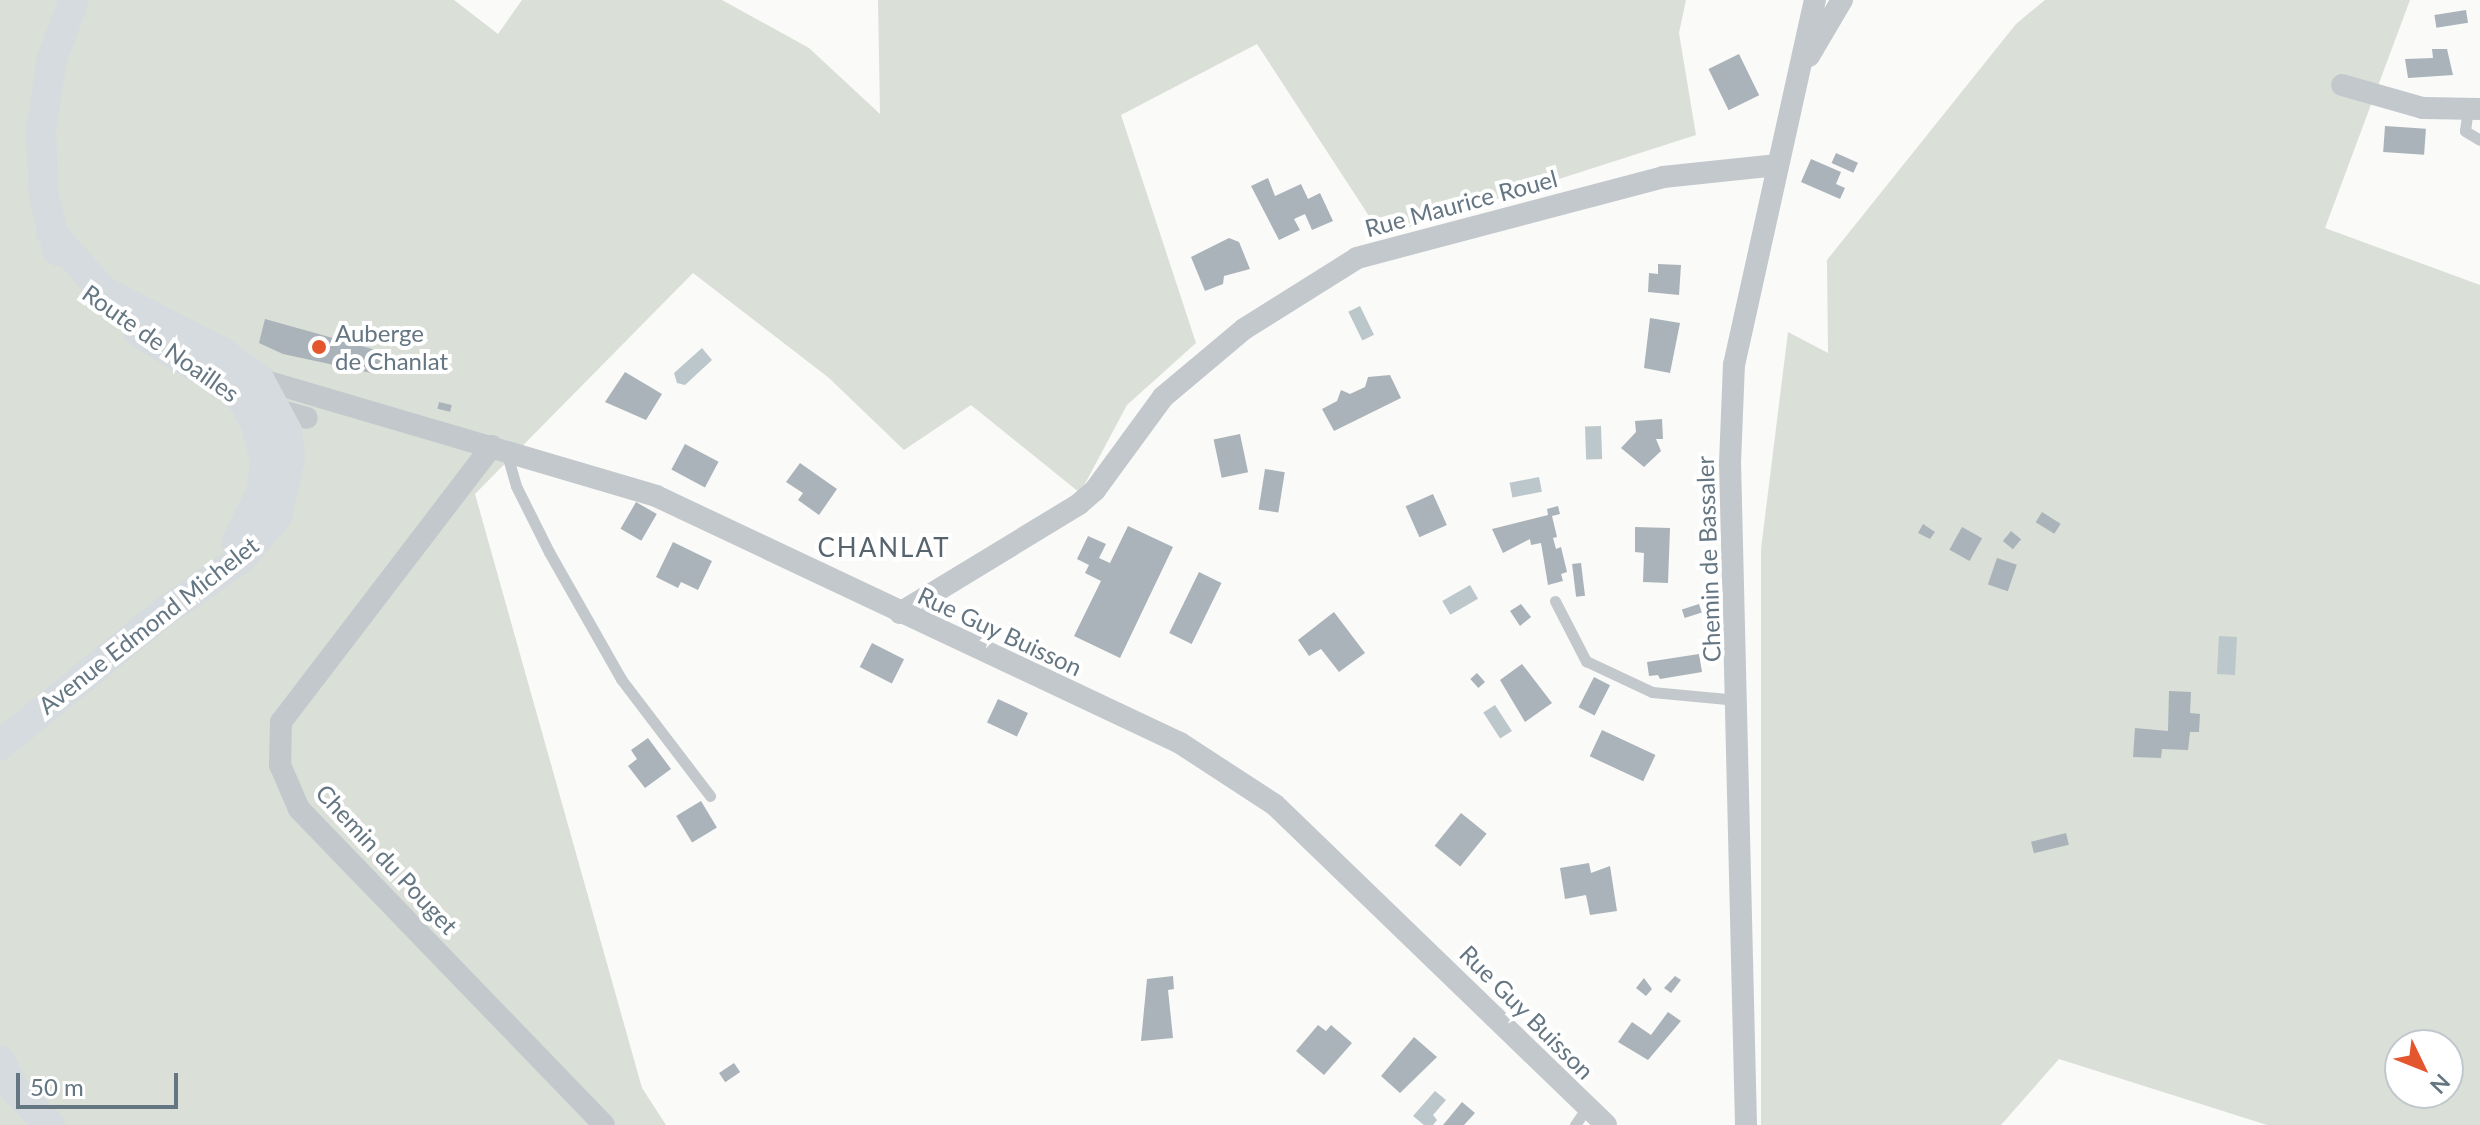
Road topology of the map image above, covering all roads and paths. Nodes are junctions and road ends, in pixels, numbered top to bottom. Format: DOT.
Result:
graph roads {
  1 [pos="74,0"];
  2 [pos="1815,0"];
  3 [pos="1842,0"];
  4 [pos="1796,78"];
  5 [pos="2342,85"];
  6 [pos="2474,109"];
  7 [pos="2480,140"];
  8 [pos="1777,165"];
  9 [pos="51,232"];
  10 [pos="278,407"];
  11 [pos="499,447"];
  12 [pos="204,582"];
  13 [pos="1555,601"];
  14 [pos="900,613"];
  15 [pos="1738,700"];
  16 [pos="0,745"];
  17 [pos="710,796"];
  18 [pos="0,1061"];
  19 [pos="1581,1116"];
  20 [pos="50,1125"];
  21 [pos="604,1125"];
  22 [pos="1606,1125"];
  23 [pos="1746,1125"];
  1 -- 9 [label="main road, Route de Noailles"];
  2 -- 4 [label="street, Chemin de Bassaler"];
  3 -- 4 [label="street"];
  4 -- 8 [label="street, Chemin de Bassaler"];
  5 -- 6 [label="street"];
  6 -- 7 [label="lane"];
  8 -- 14 [label="street, Rue Maurice Rouel"];
  8 -- 15 [label="street, Chemin de Bassaler"];
  9 -- 10 [label="main road, Route de Noailles"];
  9 -- 10 [label="main road, Route de Noailles"];
  10 -- 11 [label="street, Rue Guy Buisson"];
  10 -- 12 [label="main road, Route de Noailles"];
  10 -- 12 [label="main road, Avenue Edmond Michelet"];
  11 -- 14 [label="street, Rue Guy Buisson"];
  11 -- 17 [label="lane"];
  11 -- 21 [label="street, Chemin du Pouget"];
  12 -- 16 [label="main road, Avenue Edmond Michelet"];
  13 -- 15 [label="lane"];
  14 -- 19 [label="street, Rue Guy Buisson"];
  15 -- 23 [label="street, Chemin de Bassaler"];
  18 -- 20 [label="main road"];
  19 -- 22 [label="street, Rue Guy Buisson"];
}
